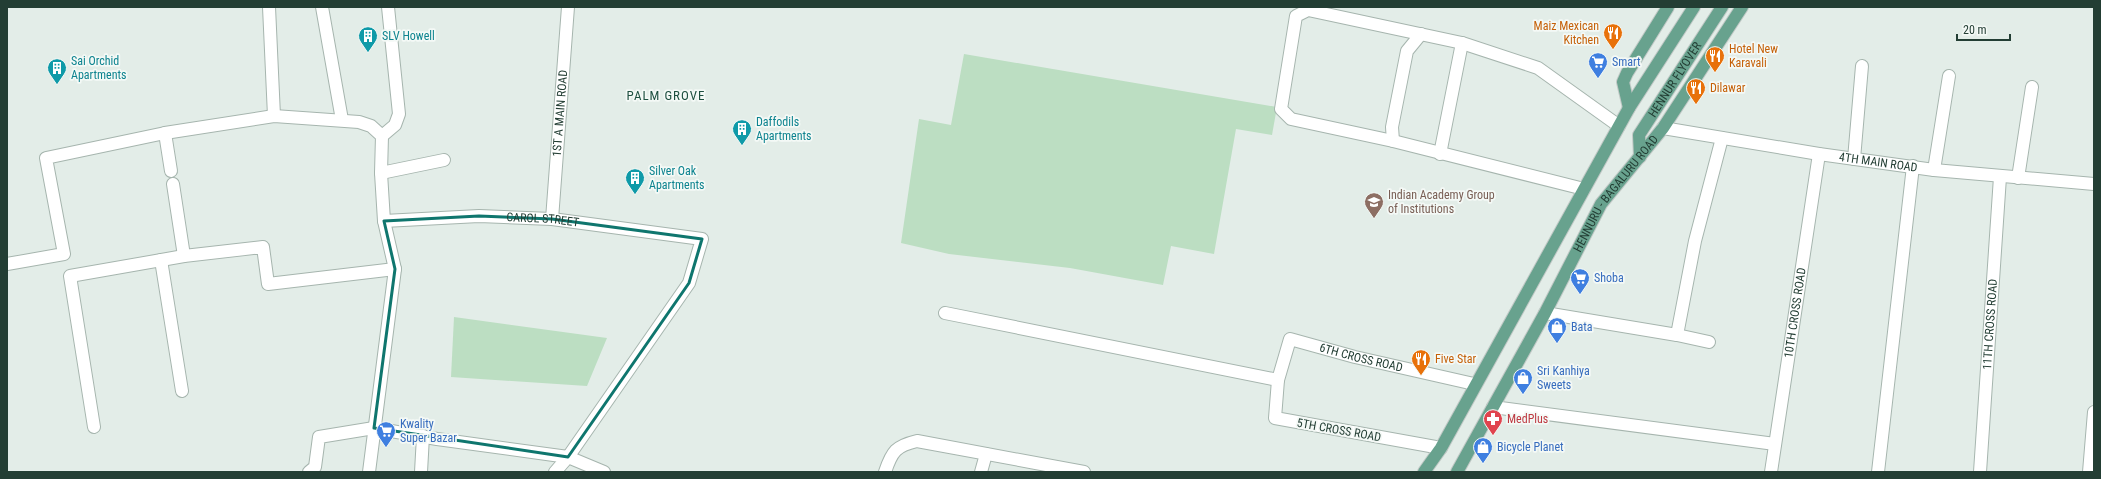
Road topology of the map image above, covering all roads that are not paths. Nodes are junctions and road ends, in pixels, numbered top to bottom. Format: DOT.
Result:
graph roads {
  1 [pos="269,7"];
  2 [pos="322,7"];
  3 [pos="388,7"];
  4 [pos="568,7"];
  5 [pos="1668,7"];
  6 [pos="1694,7"];
  7 [pos="1722,7"];
  8 [pos="1742,7"];
  9 [pos="1421,34"];
  10 [pos="1462,43"];
  11 [pos="1862,66"];
  12 [pos="1949,76"];
  13 [pos="2032,88"];
  14 [pos="1629,108"];
  15 [pos="274,116"];
  16 [pos="342,120"];
  17 [pos="1619,126"];
  18 [pos="1663,128"];
  19 [pos="165,132"];
  20 [pos="382,136"];
  21 [pos="1722,138"];
  22 [pos="1393,141"];
  23 [pos="1440,154"];
  24 [pos="1819,154"];
  25 [pos="1640,157"];
  26 [pos="1854,159"];
  27 [pos="444,160"];
  28 [pos="1913,166"];
  29 [pos="1934,170"];
  30 [pos="171,171"];
  31 [pos="381,173"];
  32 [pos="2000,177"];
  33 [pos="2018,178"];
  34 [pos="173,184"];
  35 [pos="2094,184"];
  36 [pos="1584,189"];
  37 [pos="552,219"];
  38 [pos="384,221"];
  39 [pos="184,256"];
  40 [pos="161,260"];
  41 [pos="7,264"];
  42 [pos="395,269"];
  43 [pos="945,313"];
  44 [pos="1544,313"];
  45 [pos="1677,335"];
  46 [pos="1709,342"];
  47 [pos="1278,380"];
  48 [pos="1474,384"];
  49 [pos="182,391"];
  50 [pos="1493,406"];
  51 [pos="2094,412"];
  52 [pos="94,427"];
  53 [pos="374,428"];
  54 [pos="423,436"];
  55 [pos="1775,444"];
  56 [pos="1440,448"];
  57 [pos="986,454"];
  58 [pos="568,457"];
  59 [pos="1076,471"];
  60 [pos="309,472"];
  61 [pos="368,472"];
  62 [pos="421,472"];
  63 [pos="555,472"];
  64 [pos="604,472"];
  65 [pos="885,472"];
  66 [pos="981,472"];
  67 [pos="1424,472"];
  68 [pos="1457,472"];
  69 [pos="1771,472"];
  70 [pos="1878,472"];
  71 [pos="1980,472"];
  72 [pos="2089,472"];
  1 -- 15 [label="street"];
  2 -- 16 [label="street"];
  3 -- 20 [label="street"];
  4 -- 37 [label="street, 1ST A MAIN ROAD"];
  5 -- 14 [label="main road"];
  6 -- 14 [label="main road, HENNUR FLYOVER"];
  7 -- 25 [label="main road, HENNUR FLYOVER"];
  8 -- 18 [label="main road, HENNURU - BAGALURU ROAD"];
  9 -- 10 [label="street"];
  9 -- 22 [label="street"];
  9 -- 22 [label="street"];
  10 -- 17 [label="street"];
  10 -- 23 [label="street"];
  11 -- 26 [label="street"];
  12 -- 29 [label="street"];
  13 -- 33 [label="street"];
  14 -- 17 [label="main road, HENNURU - BAGALURU ROAD"];
  15 -- 16 [label="street"];
  15 -- 19 [label="street"];
  16 -- 20 [label="street"];
  17 -- 36 [label="main road, HENNURU - BAGALURU ROAD"];
  18 -- 21 [label="street, 4TH MAIN ROAD"];
  18 -- 25 [label="main road, HENNURU - BAGALURU ROAD"];
  19 -- 30 [label="street"];
  19 -- 41 [label="street"];
  20 -- 31 [label="street"];
  21 -- 24 [label="street, 4TH MAIN ROAD"];
  21 -- 45 [label="street"];
  22 -- 23 [label="street"];
  23 -- 36 [label="street"];
  24 -- 26 [label="street, 4TH MAIN ROAD"];
  24 -- 55 [label="street, 10TH CROSS ROAD"];
  25 -- 44 [label="main road, HENNURU - BAGALURU ROAD"];
  26 -- 28 [label="street, 4TH MAIN ROAD"];
  27 -- 31 [label="street"];
  28 -- 29 [label="street, 4TH MAIN ROAD"];
  28 -- 70 [label="street"];
  29 -- 32 [label="street, 4TH MAIN ROAD"];
  31 -- 38 [label="street"];
  32 -- 33 [label="street, 4TH MAIN ROAD"];
  32 -- 71 [label="street, 11TH CROSS ROAD"];
  33 -- 35 [label="street, 4TH MAIN ROAD"];
  34 -- 39 [label="street"];
  36 -- 48 [label="main road, HENNURU - BAGALURU ROAD"];
  37 -- 38 [label="street, CAROL STREET"];
  37 -- 58 [label="street, CAROL STREET"];
  38 -- 42 [label="street"];
  39 -- 40 [label="street"];
  39 -- 42 [label="street"];
  40 -- 49 [label="street"];
  40 -- 52 [label="street"];
  42 -- 53 [label="street"];
  43 -- 47 [label="street"];
  44 -- 45 [label="street"];
  44 -- 50 [label="main road, HENNURU - BAGALURU ROAD"];
  45 -- 46 [label="street"];
  47 -- 48 [label="street, 6TH CROSS ROAD"];
  47 -- 56 [label="street, 5TH CROSS ROAD"];
  48 -- 56 [label="main road, HENNURU - BAGALURU ROAD"];
  50 -- 55 [label="street"];
  50 -- 68 [label="main road, HENNURU - BAGALURU ROAD"];
  51 -- 72 [label="street"];
  53 -- 54 [label="street"];
  53 -- 60 [label="street"];
  53 -- 61 [label="street"];
  54 -- 58 [label="street"];
  54 -- 62 [label="street"];
  55 -- 69 [label="street, 10TH CROSS ROAD"];
  56 -- 67 [label="main road, HENNURU - BAGALURU ROAD"];
  57 -- 59 [label="street"];
  57 -- 65 [label="street"];
  57 -- 66 [label="street"];
  58 -- 63 [label="street"];
  58 -- 64 [label="street"];
}
